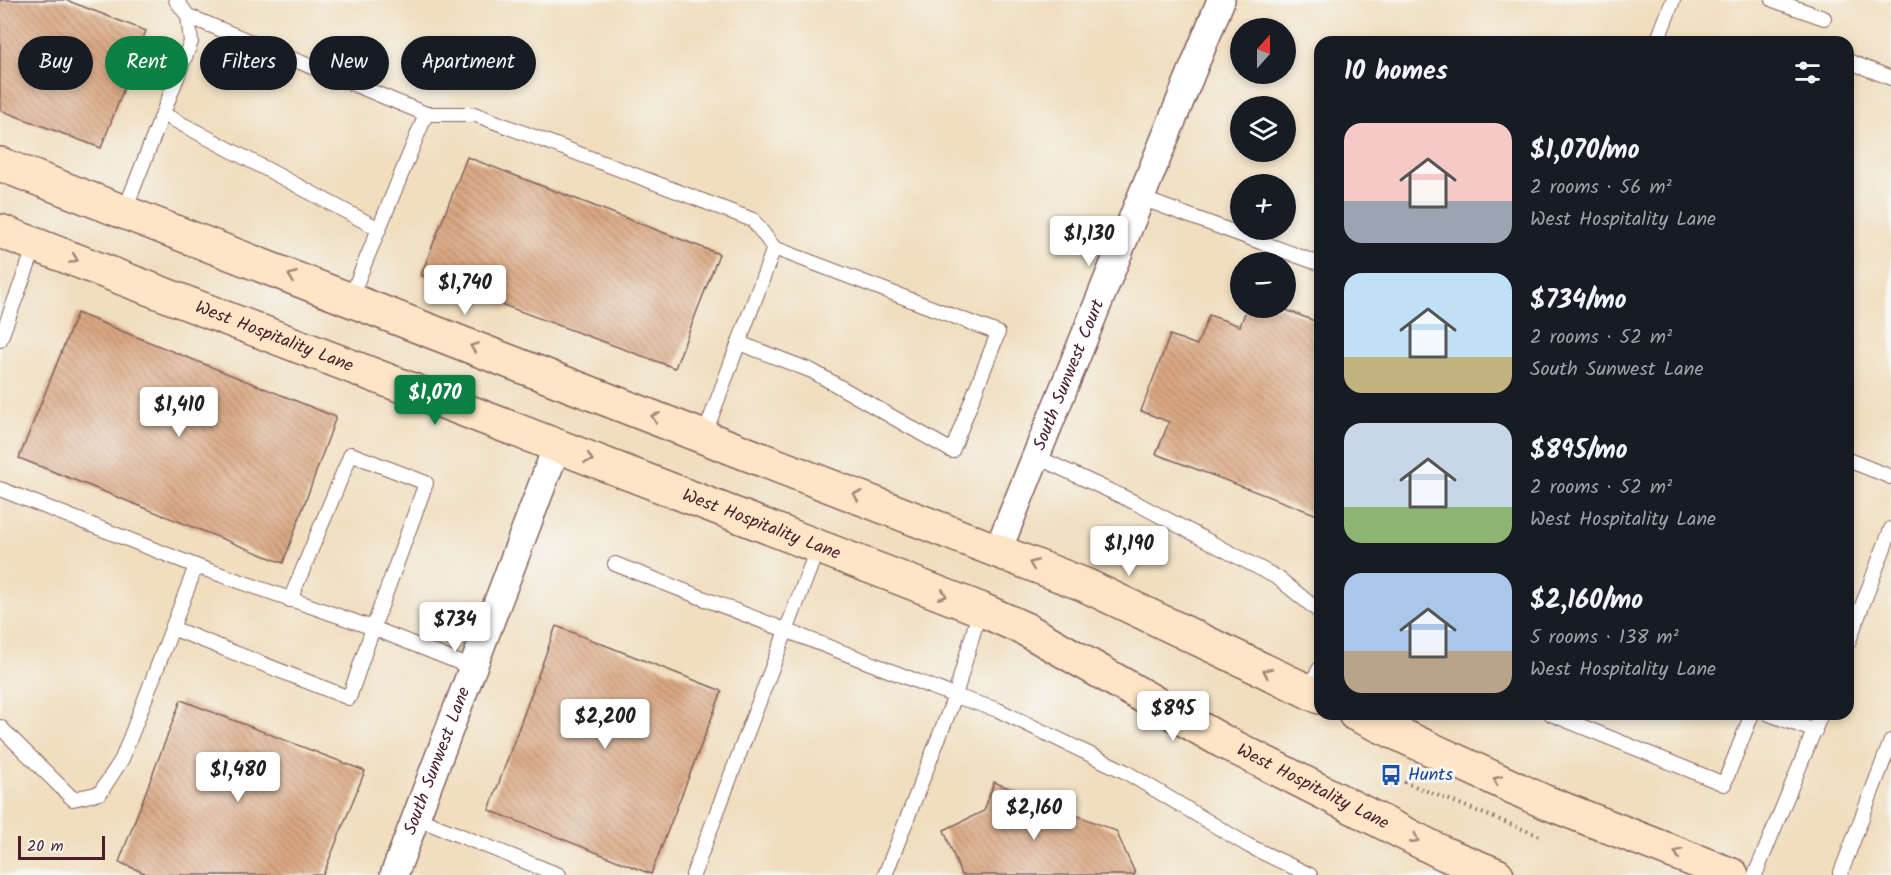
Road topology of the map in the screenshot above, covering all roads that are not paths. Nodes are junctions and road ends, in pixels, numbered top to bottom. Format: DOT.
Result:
graph roads {
  1 [pos="176,0"];
  2 [pos="1221,0"];
  3 [pos="1673,0"];
  4 [pos="1773,0"];
  5 [pos="188,16"];
  6 [pos="1824,18"];
  7 [pos="1659,36"];
  8 [pos="1854,63"];
  9 [pos="1891,78"];
  10 [pos="163,114"];
  11 [pos="426,114"];
  12 [pos="0,164"];
  13 [pos="1141,198"];
  14 [pos="124,212"];
  15 [pos="379,229"];
  16 [pos="0,231"];
  17 [pos="36,244"];
  18 [pos="774,248"];
  19 [pos="1314,262"];
  20 [pos="350,299"];
  21 [pos="4,320"];
  22 [pos="0,340"];
  23 [pos="738,343"];
  24 [pos="704,436"];
  25 [pos="557,446"];
  26 [pos="1036,457"];
  27 [pos="1854,462"];
  28 [pos="1891,477"];
  29 [pos="0,489"];
  30 [pos="1891,530"];
  31 [pos="818,547"];
  32 [pos="998,550"];
  33 [pos="615,564"];
  34 [pos="196,566"];
  35 [pos="290,600"];
  36 [pos="1314,607"];
  37 [pos="980,609"];
  38 [pos="1854,627"];
  39 [pos="172,628"];
  40 [pos="373,628"];
  41 [pos="786,631"];
  42 [pos="473,668"];
  43 [pos="1314,684"];
  44 [pos="955,696"];
  45 [pos="1368,720"];
  46 [pos="1566,720"];
  47 [pos="1750,720"];
  48 [pos="1785,720"];
  49 [pos="1819,720"];
  50 [pos="0,727"];
  51 [pos="1815,731"];
  52 [pos="1891,741"];
  53 [pos="416,818"];
  54 [pos="394,875"];
  55 [pos="559,875"];
  56 [pos="693,875"];
  57 [pos="885,875"];
  58 [pos="1310,875"];
  59 [pos="1497,875"];
  60 [pos="1732,875"];
  61 [pos="1755,875"];
  62 [pos="1840,875"];
  1 -- 5 [label="lane"];
  2 -- 13 [label="street, South Sunwest Court"];
  3 -- 7 [label="lane"];
  4 -- 6 [label="lane"];
  5 -- 10 [label="lane"];
  5 -- 11 [label="lane"];
  8 -- 9 [label="lane"];
  10 -- 14 [label="lane"];
  10 -- 15 [label="lane"];
  11 -- 15 [label="lane"];
  11 -- 18 [label="lane"];
  12 -- 14 [label="main road"];
  13 -- 19 [label="lane"];
  13 -- 26 [label="street, South Sunwest Court"];
  20 -- 14 [label="main road, one-way"];
  15 -- 20 [label="lane"];
  16 -- 17 [label="main road, West Hospitality Lane"];
  17 -- 21 [label="lane"];
  17 -- 25 [label="main road, West Hospitality Lane, one-way"];
  18 -- 23 [label="lane"];
  18 -- 23 [label="lane"];
  24 -- 20 [label="main road, one-way"];
  21 -- 22 [label="lane"];
  23 -- 24 [label="lane"];
  32 -- 24 [label="main road, one-way"];
  25 -- 31 [label="main road, West Hospitality Lane, one-way"];
  25 -- 42 [label="street, South Sunwest Lane"];
  26 -- 32 [label="street, South Sunwest Court"];
  26 -- 36 [label="lane"];
  27 -- 28 [label="lane"];
  29 -- 34 [label="lane"];
  30 -- 38 [label="lane"];
  31 -- 37 [label="main road, West Hospitality Lane, one-way"];
  31 -- 41 [label="lane"];
  43 -- 32 [label="main road, one-way"];
  33 -- 41 [label="lane"];
  34 -- 35 [label="lane"];
  34 -- 39 [label="lane"];
  35 -- 40 [label="lane"];
  35 -- 40 [label="lane"];
  37 -- 44 [label="lane"];
  37 -- 59 [label="main road, West Hospitality Lane, one-way"];
  39 -- 40 [label="lane"];
  39 -- 50 [label="lane"];
  40 -- 42 [label="lane"];
  41 -- 44 [label="lane"];
  41 -- 56 [label="lane"];
  42 -- 53 [label="street, South Sunwest Lane"];
  44 -- 57 [label="lane"];
  44 -- 58 [label="lane"];
  60 -- 45 [label="main road, one-way"];
  46 -- 47 [label="lane"];
  48 -- 51 [label="lane"];
  49 -- 51 [label="lane"];
  51 -- 61 [label="lane"];
  52 -- 62 [label="lane"];
  53 -- 54 [label="street, South Sunwest Lane"];
  53 -- 55 [label="lane"];
}
